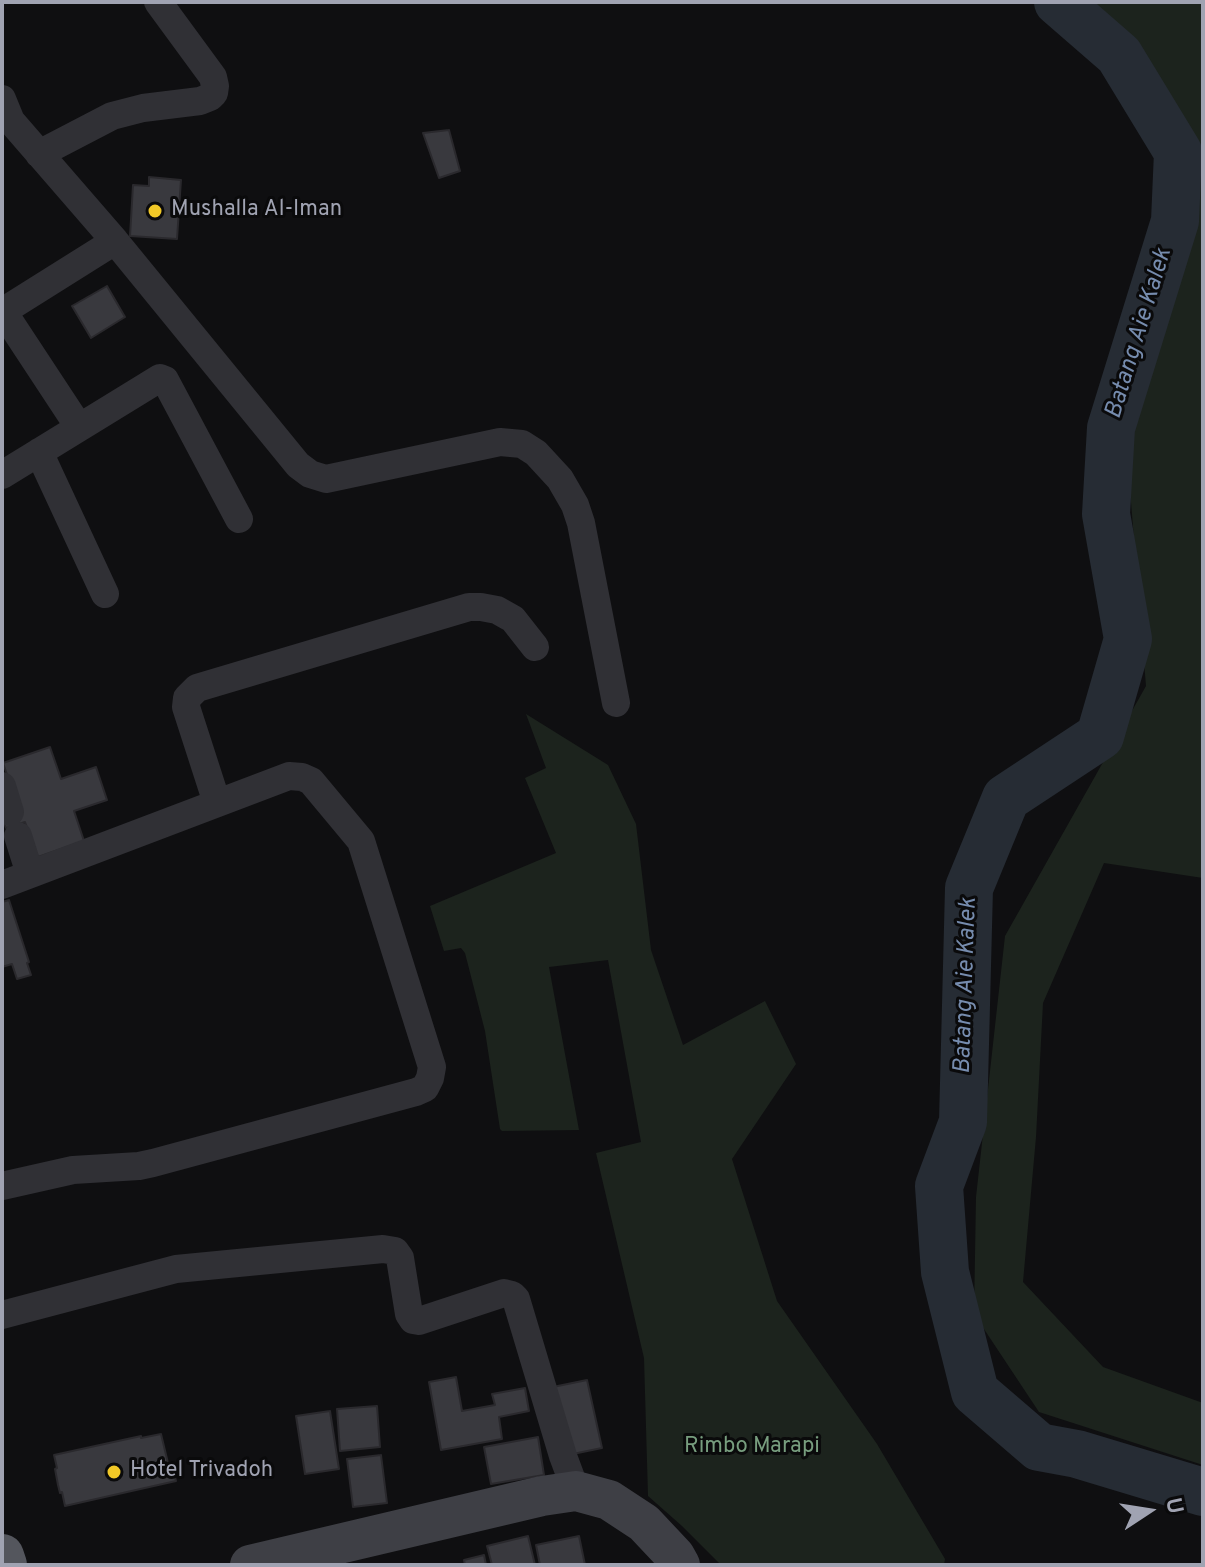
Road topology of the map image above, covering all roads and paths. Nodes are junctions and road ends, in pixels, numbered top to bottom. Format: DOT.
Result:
graph roads {
  1 [pos="158,2"];
  2 [pos="2,99"];
  3 [pos="39,154"];
  4 [pos="115,241"];
  5 [pos="2,311"];
  6 [pos="79,427"];
  7 [pos="39,452"];
  8 [pos="2,475"];
  9 [pos="239,519"];
  10 [pos="105,594"];
  11 [pos="535,647"];
  12 [pos="616,703"];
  13 [pos="217,803"];
  14 [pos="10,811"];
  15 [pos="30,874"];
  16 [pos="2,885"];
  17 [pos="2,1186"];
  18 [pos="2,1315"];
  19 [pos="576,1491"];
  20 [pos="2,1556"];
  21 [pos="5,1565"];
  22 [pos="250,1565"];
  23 [pos="680,1565"];
  1 -- 3 [label="street"];
  2 -- 3 [label="street"];
  3 -- 4 [label="street"];
  4 -- 5 [label="street"];
  4 -- 12 [label="street"];
  5 -- 6 [label="street"];
  6 -- 7 [label="street"];
  6 -- 9 [label="street"];
  7 -- 8 [label="street"];
  7 -- 10 [label="street"];
  11 -- 13 [label="street"];
  13 -- 15 [label="street"];
  13 -- 17 [label="street"];
  14 -- 15 [label="street"];
  15 -- 16 [label="street"];
  18 -- 19 [label="street"];
  19 -- 22 [label="main road"];
  19 -- 23 [label="main road"];
  20 -- 21 [label="highway"];
}
